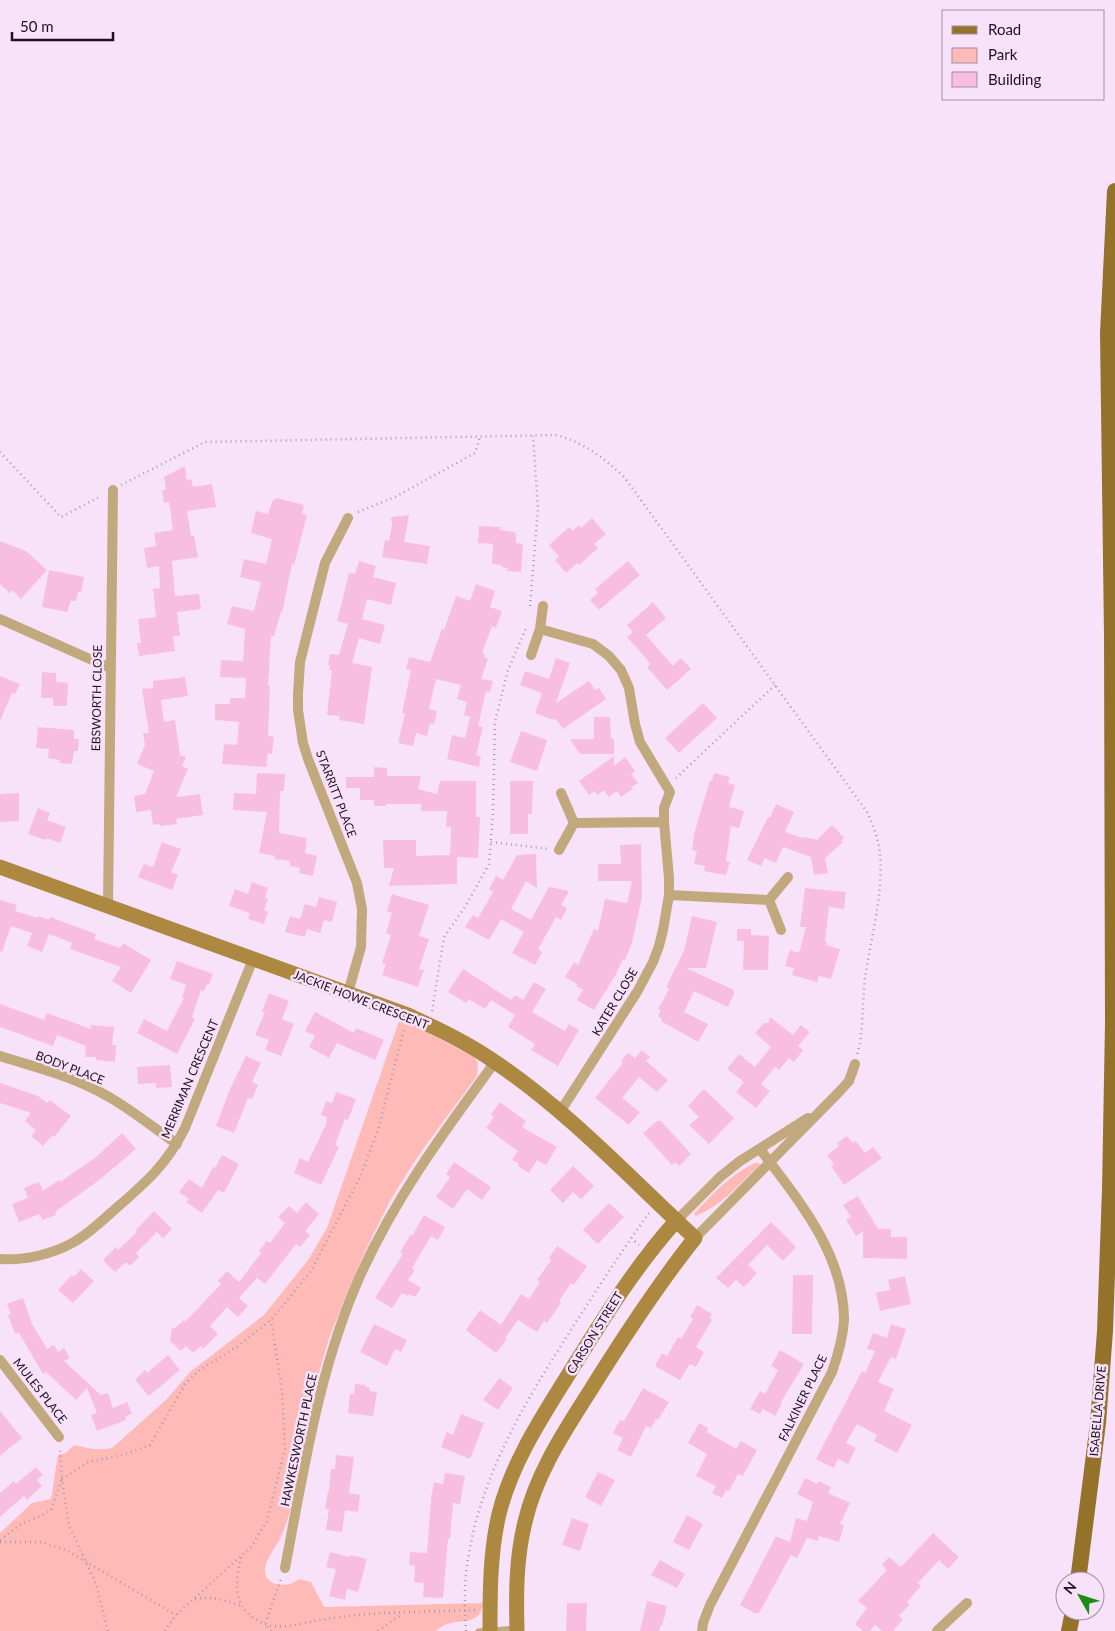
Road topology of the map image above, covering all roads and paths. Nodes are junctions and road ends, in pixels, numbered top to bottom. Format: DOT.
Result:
graph roads {
  1 [pos="1115,191"];
  2 [pos="533,436"];
  3 [pos="480,437"];
  4 [pos="0,452"];
  5 [pos="113,490"];
  6 [pos="348,518"];
  7 [pos="543,606"];
  8 [pos="530,612"];
  9 [pos="0,619"];
  10 [pos="530,621"];
  11 [pos="540,629"];
  12 [pos="531,655"];
  13 [pos="110,668"];
  14 [pos="775,686"];
  15 [pos="666,787"];
  16 [pos="561,793"];
  17 [pos="664,822"];
  18 [pos="574,823"];
  19 [pos="491,842"];
  20 [pos="559,850"];
  21 [pos="0,867"];
  22 [pos="788,876"];
  23 [pos="669,895"];
  24 [pos="769,900"];
  25 [pos="108,906"];
  26 [pos="782,930"];
  27 [pos="253,959"];
  28 [pos="348,993"];
  29 [pos="408,1015"];
  30 [pos="430,1025"];
  31 [pos="0,1056"];
  32 [pos="495,1062"];
  33 [pos="855,1064"];
  34 [pos="822,1110"];
  35 [pos="560,1112"];
  36 [pos="177,1144"];
  37 [pos="760,1149"];
  38 [pos="770,1162"];
  39 [pos="676,1221"];
  40 [pos="696,1238"];
  41 [pos="0,1260"];
  42 [pos="271,1320"];
  43 [pos="0,1360"];
  44 [pos="59,1437"];
  45 [pos="62,1479"];
  46 [pos="0,1541"];
  47 [pos="241,1556"];
  48 [pos="84,1559"];
  49 [pos="285,1568"];
  50 [pos="1079,1571"];
  51 [pos="193,1599"];
  52 [pos="966,1604"];
  53 [pos="244,1608"];
  54 [pos="490,1609"];
  55 [pos="404,1613"];
  56 [pos="176,1615"];
  57 [pos="264,1624"];
  58 [pos="517,1630"];
  59 [pos="108,1631"];
  60 [pos="165,1631"];
  61 [pos="269,1631"];
  62 [pos="378,1631"];
  63 [pos="486,1631"];
  64 [pos="702,1631"];
  65 [pos="937,1631"];
  1 -- 50 [label="main road, ISABELLA DRIVE"];
  2 -- 3 [label="path"];
  2 -- 8 [label="path"];
  2 -- 14 [label="path"];
  3 -- 5 [label="path"];
  3 -- 6 [label="path"];
  4 -- 5 [label="path"];
  5 -- 13 [label="street, EBSWORTH CLOSE"];
  6 -- 28 [label="street, STARRITT PLACE"];
  7 -- 11 [label="street"];
  9 -- 13 [label="street"];
  10 -- 19 [label="path"];
  11 -- 12 [label="street"];
  11 -- 15 [label="street"];
  13 -- 25 [label="street, EBSWORTH CLOSE"];
  14 -- 15 [label="path"];
  14 -- 33 [label="path"];
  15 -- 17 [label="street, KATER CLOSE"];
  16 -- 18 [label="street"];
  17 -- 18 [label="street"];
  17 -- 23 [label="street, KATER CLOSE"];
  18 -- 20 [label="street"];
  19 -- 20 [label="path"];
  19 -- 30 [label="path"];
  21 -- 25 [label="street, JACKIE HOWE CRESCENT"];
  22 -- 24 [label="street"];
  23 -- 24 [label="street"];
  23 -- 35 [label="street, KATER CLOSE"];
  24 -- 26 [label="street"];
  25 -- 27 [label="street, JACKIE HOWE CRESCENT"];
  27 -- 28 [label="street, JACKIE HOWE CRESCENT"];
  27 -- 36 [label="street, MERRIMAN CRESCENT"];
  28 -- 29 [label="street, JACKIE HOWE CRESCENT"];
  29 -- 30 [label="street, JACKIE HOWE CRESCENT"];
  29 -- 42 [label="path"];
  30 -- 32 [label="street, JACKIE HOWE CRESCENT"];
  31 -- 36 [label="street, BODY PLACE"];
  32 -- 35 [label="street, JACKIE HOWE CRESCENT"];
  32 -- 49 [label="street, HAWKESWORTH PLACE"];
  33 -- 34 [label="street, CARSON STREET"];
  34 -- 37 [label="street, CARSON STREET"];
  34 -- 38 [label="street, CARSON STREET"];
  35 -- 39 [label="street, JACKIE HOWE CRESCENT"];
  36 -- 41 [label="street, MERRIMAN CRESCENT"];
  37 -- 38 [label="street, FALKINER PLACE"];
  37 -- 39 [label="street, CARSON STREET"];
  38 -- 40 [label="street, CARSON STREET"];
  38 -- 64 [label="street, FALKINER PLACE"];
  39 -- 40 [label="street, JACKIE HOWE CRESCENT"];
  39 -- 54 [label="street, CARSON STREET"];
  40 -- 58 [label="street, CARSON STREET"];
  42 -- 45 [label="path"];
  42 -- 47 [label="path"];
  43 -- 44 [label="street, MULES PLACE"];
  44 -- 45 [label="path"];
  45 -- 46 [label="path"];
  45 -- 48 [label="path"];
  46 -- 48 [label="path"];
  47 -- 51 [label="path"];
  47 -- 53 [label="path"];
  48 -- 56 [label="path"];
  48 -- 59 [label="path"];
  49 -- 57 [label="path"];
  51 -- 53 [label="path"];
  51 -- 56 [label="path"];
  52 -- 65 [label="street"];
  53 -- 57 [label="path"];
  54 -- 55 [label="path"];
  54 -- 63 [label="street, CARSON STREET"];
  55 -- 57 [label="path"];
  55 -- 62 [label="path"];
  56 -- 60 [label="path"];
  57 -- 61 [label="path"];
  58 -- 63 [label="lane, CARSON STREET"];
}
